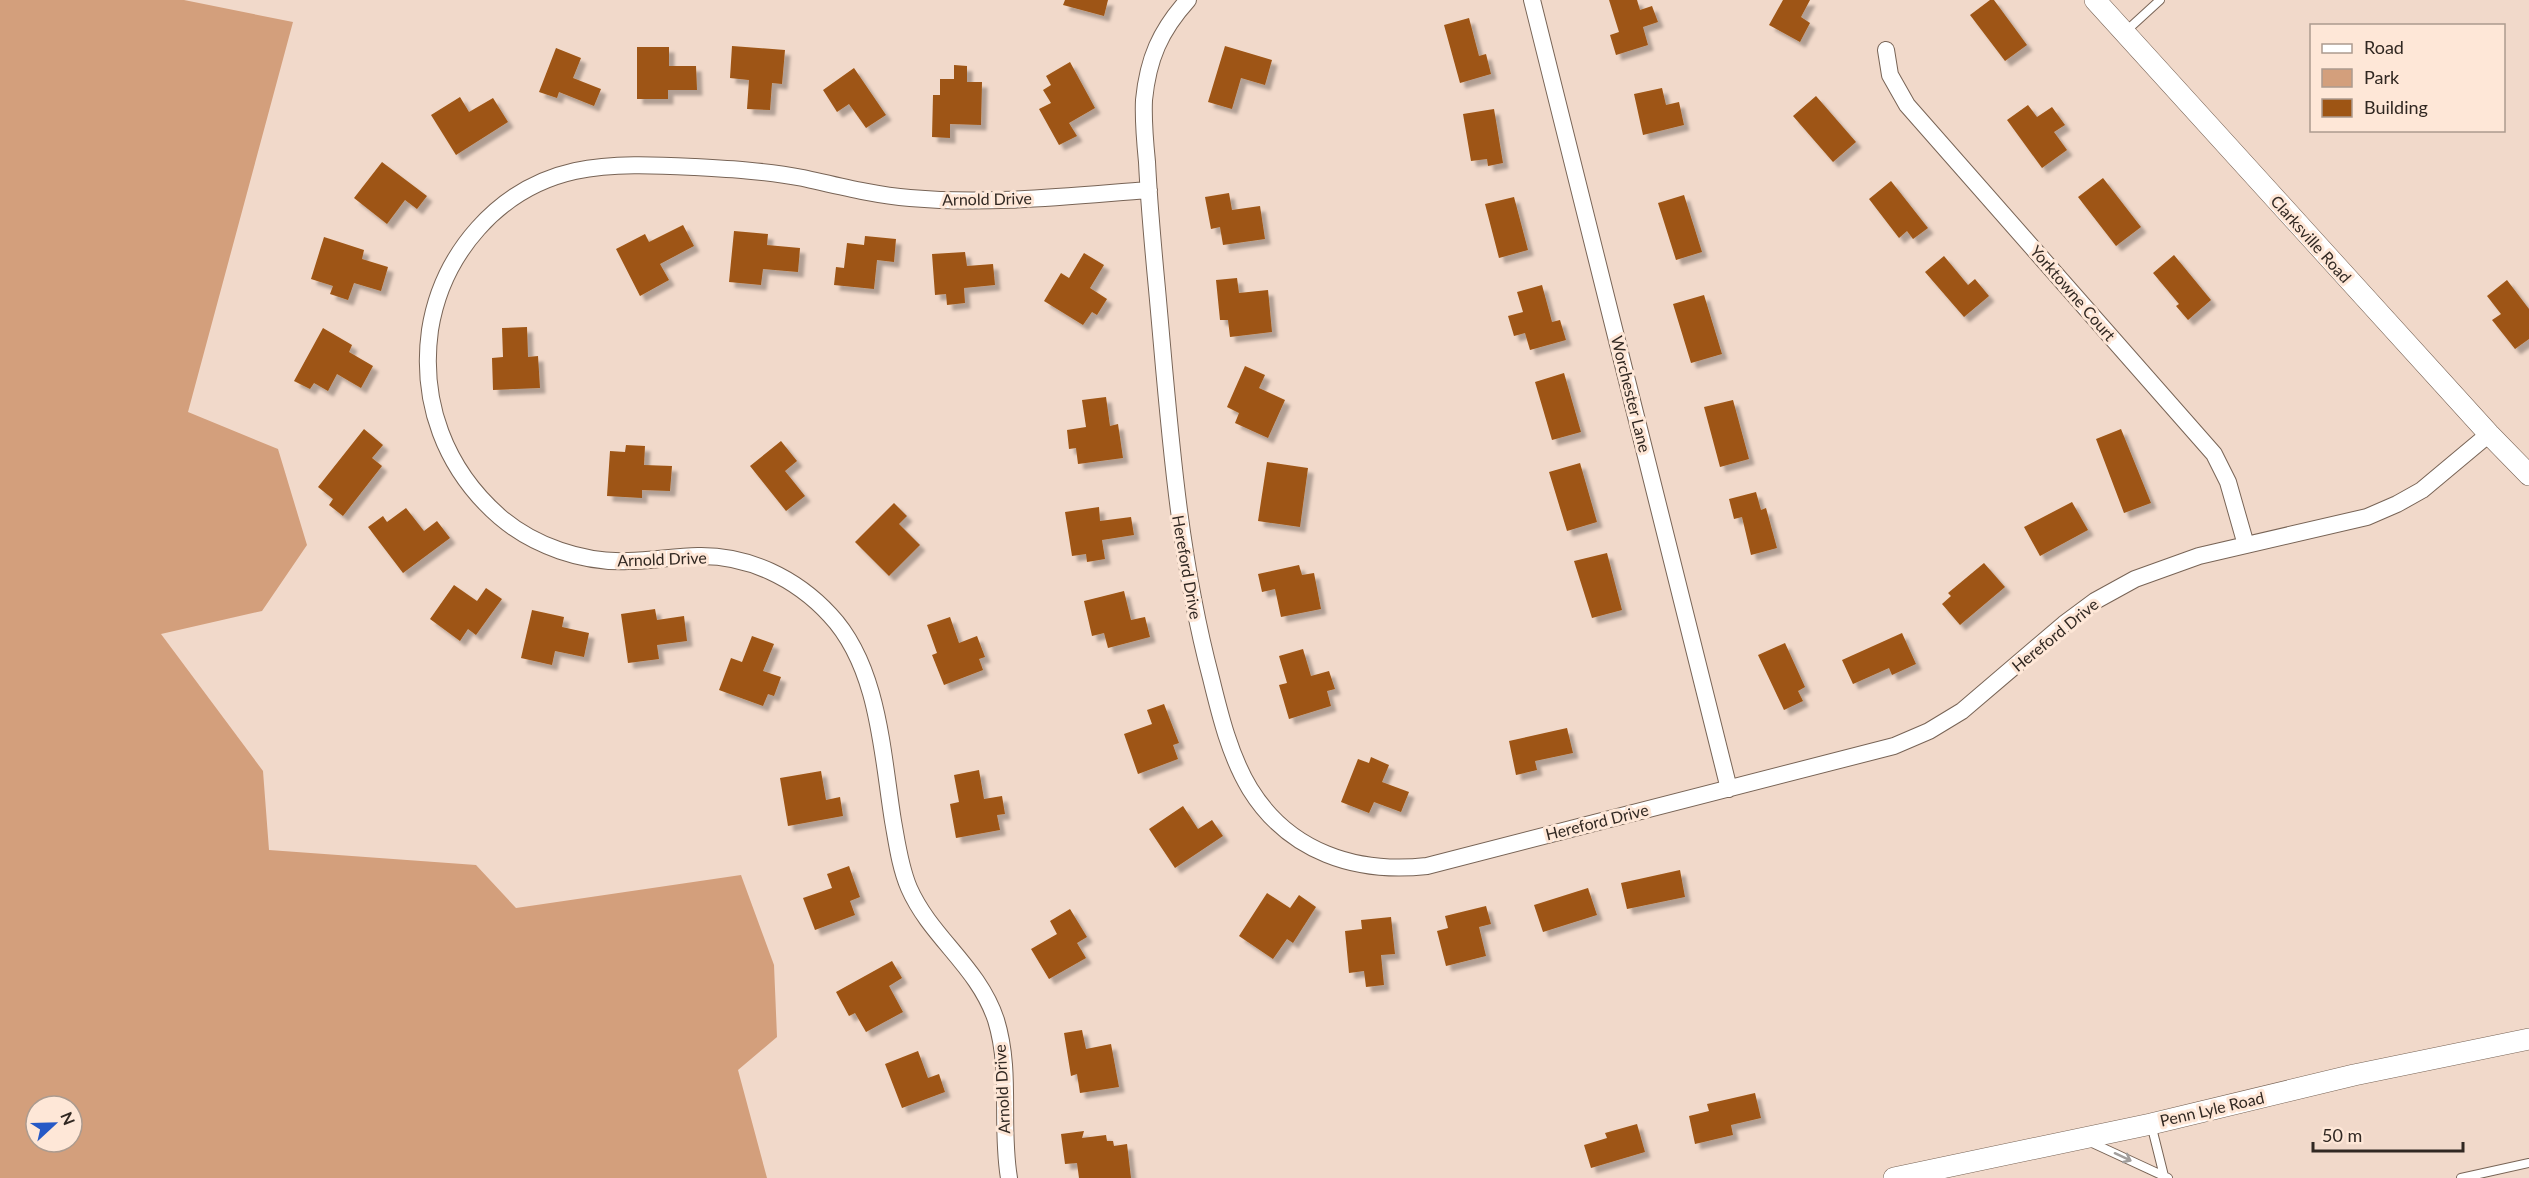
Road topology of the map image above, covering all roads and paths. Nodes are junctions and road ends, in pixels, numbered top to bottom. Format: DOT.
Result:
graph roads {
  1 [pos="1188,0"];
  2 [pos="1532,0"];
  3 [pos="2095,0"];
  4 [pos="2160,0"];
  5 [pos="2124,32"];
  6 [pos="1886,50"];
  7 [pos="1149,190"];
  8 [pos="2489,434"];
  9 [pos="2529,475"];
  10 [pos="2246,545"];
  11 [pos="1729,789"];
  12 [pos="2529,1039"];
  13 [pos="2151,1124"];
  14 [pos="2083,1138"];
  15 [pos="2529,1163"];
  16 [pos="2166,1177"];
  17 [pos="2466,1177"];
  18 [pos="1009,1178"];
  19 [pos="1894,1178"];
  1 -- 7 [label="street, Hereford Drive"];
  2 -- 11 [label="street, Worchester Lane"];
  3 -- 5 [label="street, Clarksville Road"];
  4 -- 5 [label="lane"];
  5 -- 8 [label="street, Clarksville Road"];
  6 -- 10 [label="street, Yorktowne Court"];
  7 -- 11 [label="street, Hereford Drive"];
  7 -- 18 [label="street, Arnold Drive"];
  8 -- 9 [label="street, Clarksville Road"];
  8 -- 10 [label="street, Hereford Drive"];
  10 -- 11 [label="street, Hereford Drive"];
  12 -- 13 [label="street, Penn Lyle Road"];
  13 -- 14 [label="street, Penn Lyle Road"];
  13 -- 16 [label="lane"];
  14 -- 16 [label="lane, one-way"];
  14 -- 19 [label="street, Penn Lyle Road"];
  15 -- 17 [label="lane"];
}
